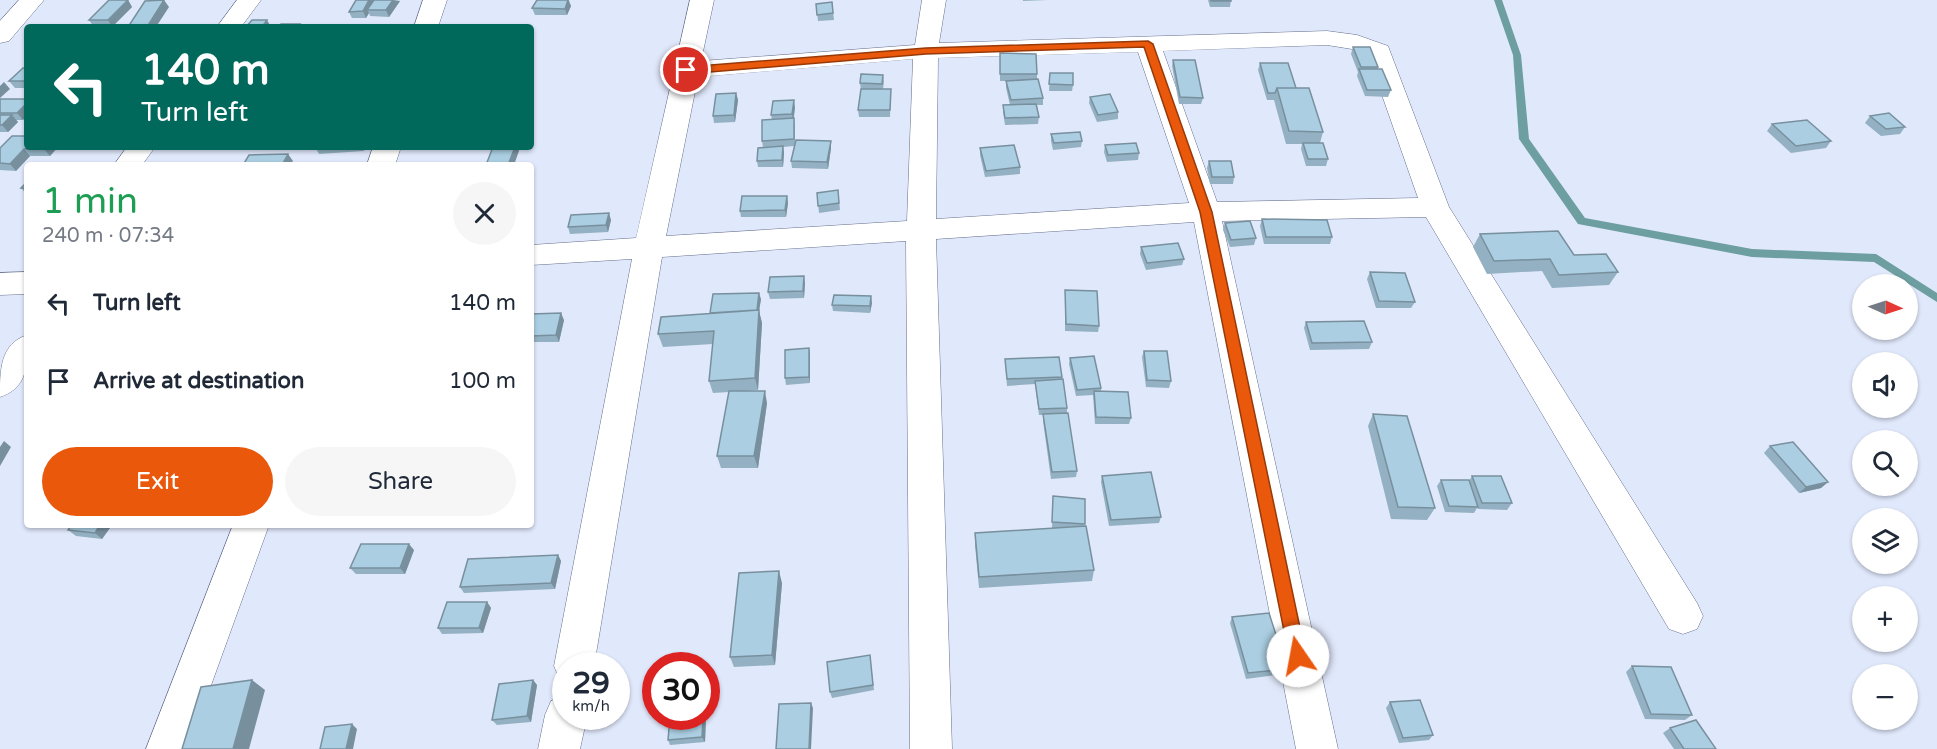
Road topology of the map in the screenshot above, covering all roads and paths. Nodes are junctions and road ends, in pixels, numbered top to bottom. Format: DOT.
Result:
graph roads {
  1 [pos="32,0"];
  2 [pos="249,0"];
  3 [pos="435,0"];
  4 [pos="702,0"];
  5 [pos="934,0"];
  6 [pos="231,24"];
  7 [pos="427,24"];
  8 [pos="0,36"];
  9 [pos="1148,44"];
  10 [pos="926,51"];
  11 [pos="686,70"];
  12 [pos="1435,207"];
  13 [pos="1206,212"];
  14 [pos="921,230"];
  15 [pos="649,248"];
  16 [pos="534,255"];
  17 [pos="24,283"];
  18 [pos="0,284"];
  19 [pos="24,351"];
  20 [pos="0,384"];
  21 [pos="250,528"];
  22 [pos="1683,616"];
  23 [pos="577,652"];
  24 [pos="563,730"];
  25 [pos="167,749"];
  26 [pos="560,749"];
  27 [pos="931,749"];
  28 [pos="1317,749"];
  1 -- 8 [label="street"];
  2 -- 6 [label="street"];
  3 -- 7 [label="street"];
  4 -- 11 [label="street"];
  5 -- 10 [label="street"];
  9 -- 10 [label="street"];
  9 -- 12 [label="street"];
  9 -- 13 [label="street"];
  10 -- 11 [label="street"];
  10 -- 14 [label="street"];
  11 -- 15 [label="street"];
  12 -- 13 [label="street"];
  12 -- 22 [label="street"];
  13 -- 14 [label="street"];
  13 -- 28 [label="street"];
  14 -- 15 [label="street"];
  14 -- 27 [label="street"];
  15 -- 16 [label="street"];
  15 -- 23 [label="street"];
  17 -- 18 [label="street"];
  19 -- 20 [label="street"];
  21 -- 25 [label="street"];
  24 -- 26 [label="street"];
}
